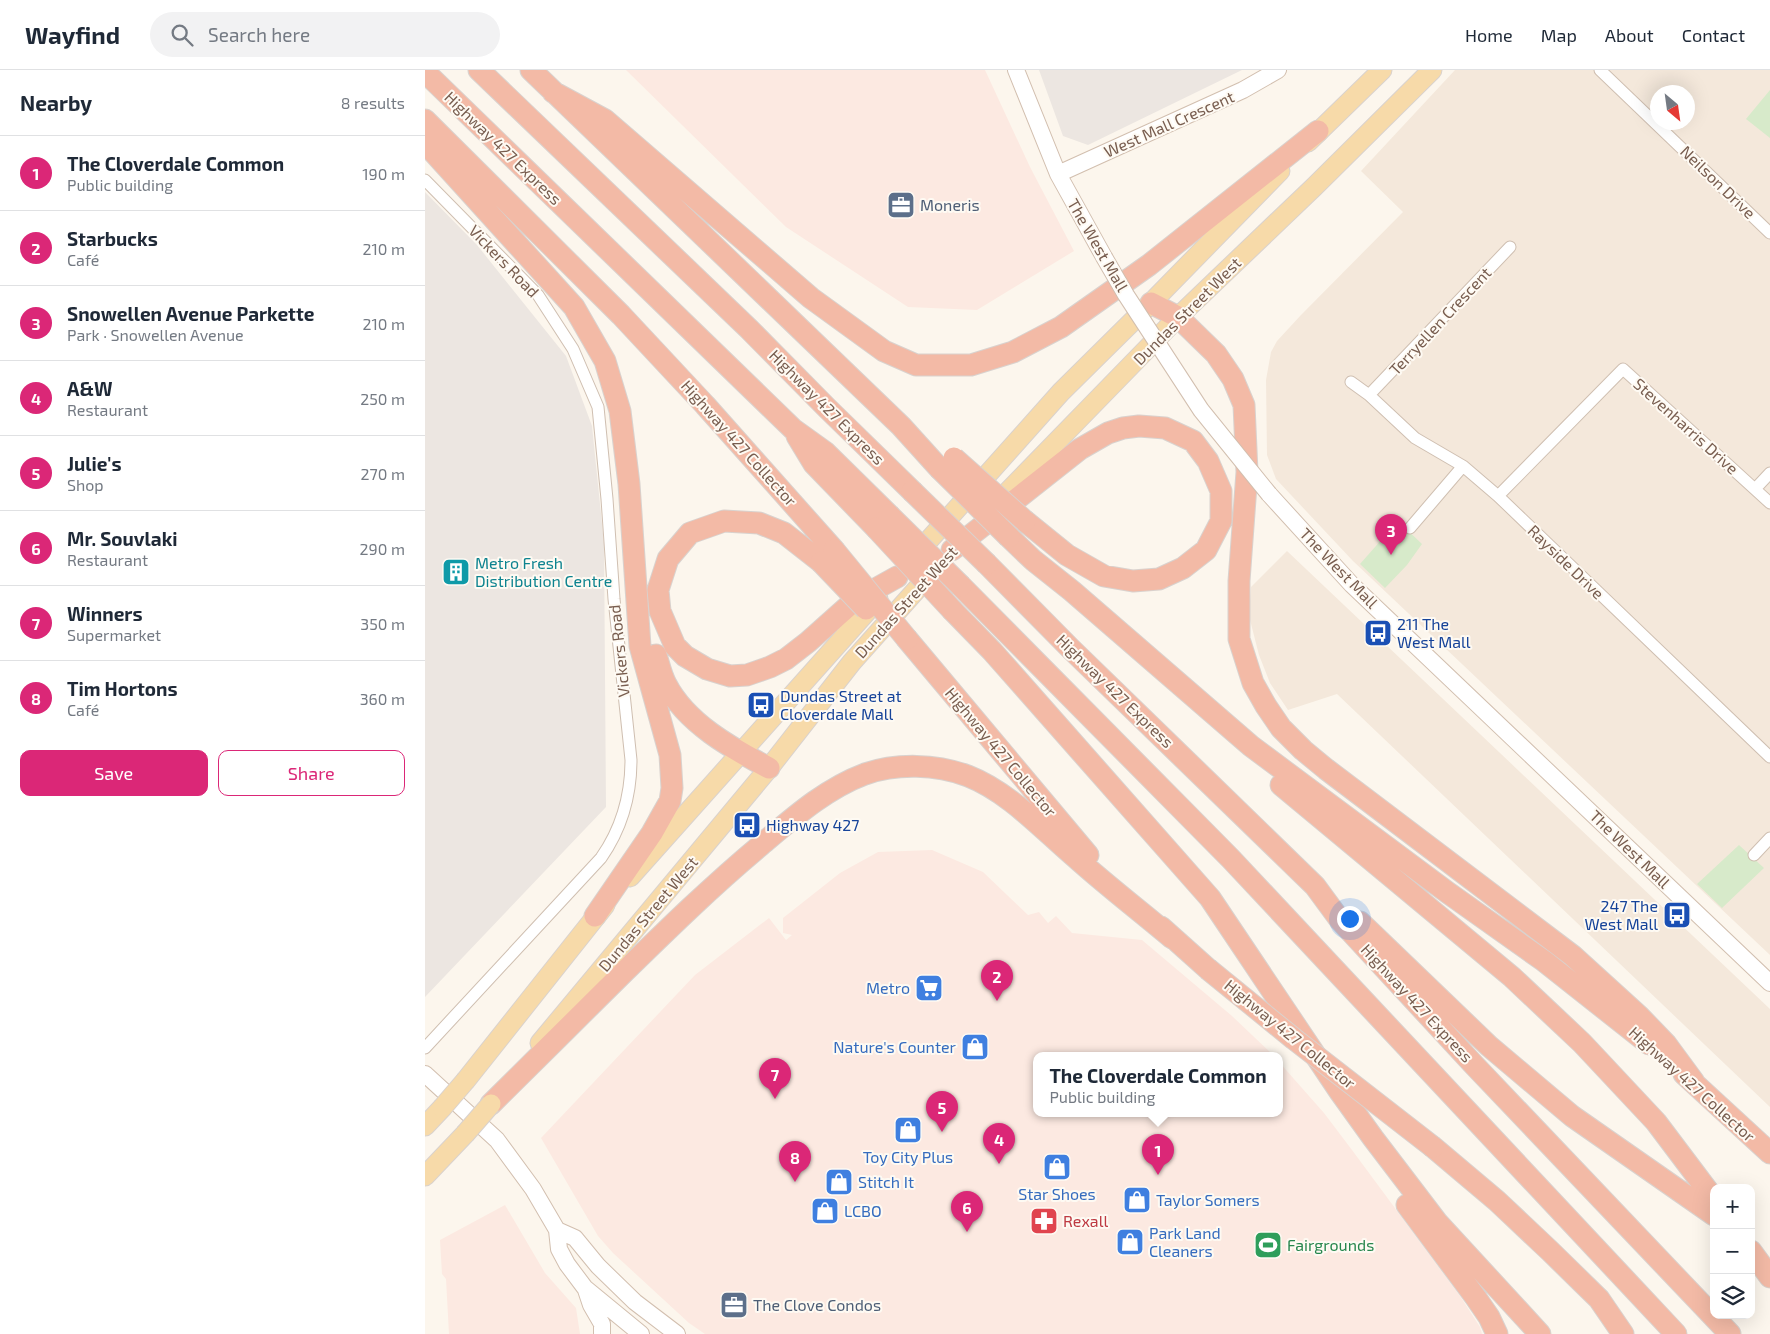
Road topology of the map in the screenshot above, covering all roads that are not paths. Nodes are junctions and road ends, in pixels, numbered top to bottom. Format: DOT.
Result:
graph roads {
  1 [pos="479,70"];
  2 [pos="531,70"];
  3 [pos="1016,70"];
  4 [pos="1277,70"];
  5 [pos="1382,70"];
  6 [pos="1432,70"];
  7 [pos="1600,70"];
  8 [pos="425,72"];
  9 [pos="553,92"];
  10 [pos="425,120"];
  11 [pos="1318,131"];
  12 [pos="425,143"];
  13 [pos="1058,174"];
  14 [pos="425,180"];
  15 [pos="1770,232"];
  16 [pos="1510,247"];
  17 [pos="1151,303"];
  18 [pos="1178,317"];
  19 [pos="1351,382"];
  20 [pos="1369,395"];
  21 [pos="947,463"];
  22 [pos="1463,466"];
  23 [pos="1770,473"];
  24 [pos="1755,489"];
  25 [pos="1498,496"];
  26 [pos="1770,503"];
  27 [pos="882,522"];
  28 [pos="1410,528"];
  29 [pos="952,550"];
  30 [pos="827,556"];
  31 [pos="1033,560"];
  32 [pos="897,577"];
  33 [pos="637,595"];
  34 [pos="740,753"];
  35 [pos="1770,756"];
  36 [pos="769,768"];
  37 [pos="1770,838"];
  38 [pos="1754,855"];
  39 [pos="1315,886"];
  40 [pos="595,916"];
  41 [pos="1172,938"];
  42 [pos="1770,983"];
  43 [pos="425,1048"];
  44 [pos="425,1074"];
  45 [pos="1693,1082"];
  46 [pos="1340,1092"];
  47 [pos="491,1104"];
  48 [pos="425,1126"];
  49 [pos="1770,1153"];
  50 [pos="425,1176"];
  51 [pos="1710,1194"];
  52 [pos="1710,1212"];
  53 [pos="557,1230"];
  54 [pos="1755,1244"];
  55 [pos="1770,1254"];
  56 [pos="1755,1256"];
  57 [pos="1770,1277"];
  58 [pos="585,1288"];
  59 [pos="1599,1299"];
  60 [pos="645,1310"];
  61 [pos="656,1328"];
  62 [pos="632,1332"];
  63 [pos="602,1334"];
  64 [pos="677,1334"];
  65 [pos="1497,1334"];
  66 [pos="1540,1334"];
  67 [pos="1623,1334"];
  68 [pos="1633,1334"];
  69 [pos="1676,1334"];
  70 [pos="1730,1334"];
  1 -- 39 [label="highway, Highway 427 Express, bridge"];
  2 -- 9 [label="highway, Highway 427 Collector"];
  3 -- 13 [label="main road, The West Mall"];
  4 -- 13 [label="main road, West Mall Crescent"];
  5 -- 11 [label="main road, Dundas Street West"];
  6 -- 18 [label="main road, Dundas Street West"];
  7 -- 15 [label="street, Neilson Drive"];
  8 -- 27 [label="highway, Highway 427 Express"];
  9 -- 11 [label="highway"];
  9 -- 21 [label="highway, Highway 427 Collector"];
  10 -- 30 [label="highway, Highway 427 Collector"];
  11 -- 17 [label="main road, Dundas Street West"];
  12 -- 33 [label="highway"];
  13 -- 42 [label="main road, The West Mall, bridge"];
  14 -- 43 [label="street, Vickers Road"];
  16 -- 20 [label="street, Terryellen Crescent"];
  17 -- 18 [label="highway"];
  17 -- 32 [label="main road, Dundas Street West"];
  18 -- 29 [label="main road, Dundas Street West"];
  18 -- 45 [label="highway"];
  19 -- 20 [label="street, Rayside Drive"];
  20 -- 22 [label="street, Rayside Drive"];
  21 -- 29 [label="highway, bridge"];
  21 -- 31 [label="highway, Highway 427 Collector, bridge"];
  22 -- 25 [label="street, Rayside Drive"];
  22 -- 28 [label="street"];
  23 -- 24 [label="street"];
  24 -- 25 [label="street, Stevenharris Drive"];
  24 -- 26 [label="street, Stevenharris Drive"];
  25 -- 35 [label="street, Rayside Drive"];
  27 -- 46 [label="highway, bridge"];
  27 -- 69 [label="highway, Highway 427 Express, bridge"];
  29 -- 36 [label="main road, Dundas Street West"];
  30 -- 32 [label="highway"];
  30 -- 41 [label="highway, Highway 427 Collector, bridge"];
  31 -- 45 [label="highway, Highway 427 Collector"];
  31 -- 51 [label="highway"];
  32 -- 34 [label="main road, Dundas Street West"];
  33 -- 34 [label="highway"];
  33 -- 40 [label="highway"];
  34 -- 36 [label="highway"];
  34 -- 40 [label="main road, Dundas Street West"];
  36 -- 47 [label="main road, Dundas Street West"];
  37 -- 38 [label="street"];
  39 -- 52 [label="highway"];
  39 -- 70 [label="highway, Highway 427 Express"];
  40 -- 48 [label="main road, Dundas Street West, bridge"];
  41 -- 47 [label="highway"];
  41 -- 59 [label="highway, Highway 427 Collector, bridge"];
  44 -- 53 [label="main road"];
  45 -- 49 [label="highway, Highway 427 Collector"];
  46 -- 65 [label="highway"];
  46 -- 66 [label="highway"];
  47 -- 50 [label="main road, Dundas Street West, bridge"];
  53 -- 58 [label="main road"];
  53 -- 60 [label="main road"];
  54 -- 55 [label="highway"];
  56 -- 57 [label="highway"];
  58 -- 62 [label="main road"];
  58 -- 63 [label="main road"];
  59 -- 67 [label="highway, Highway 427 Collector"];
  59 -- 68 [label="highway"];
  60 -- 61 [label="main road"];
  60 -- 62 [label="main road"];
  61 -- 64 [label="main road"];
}
